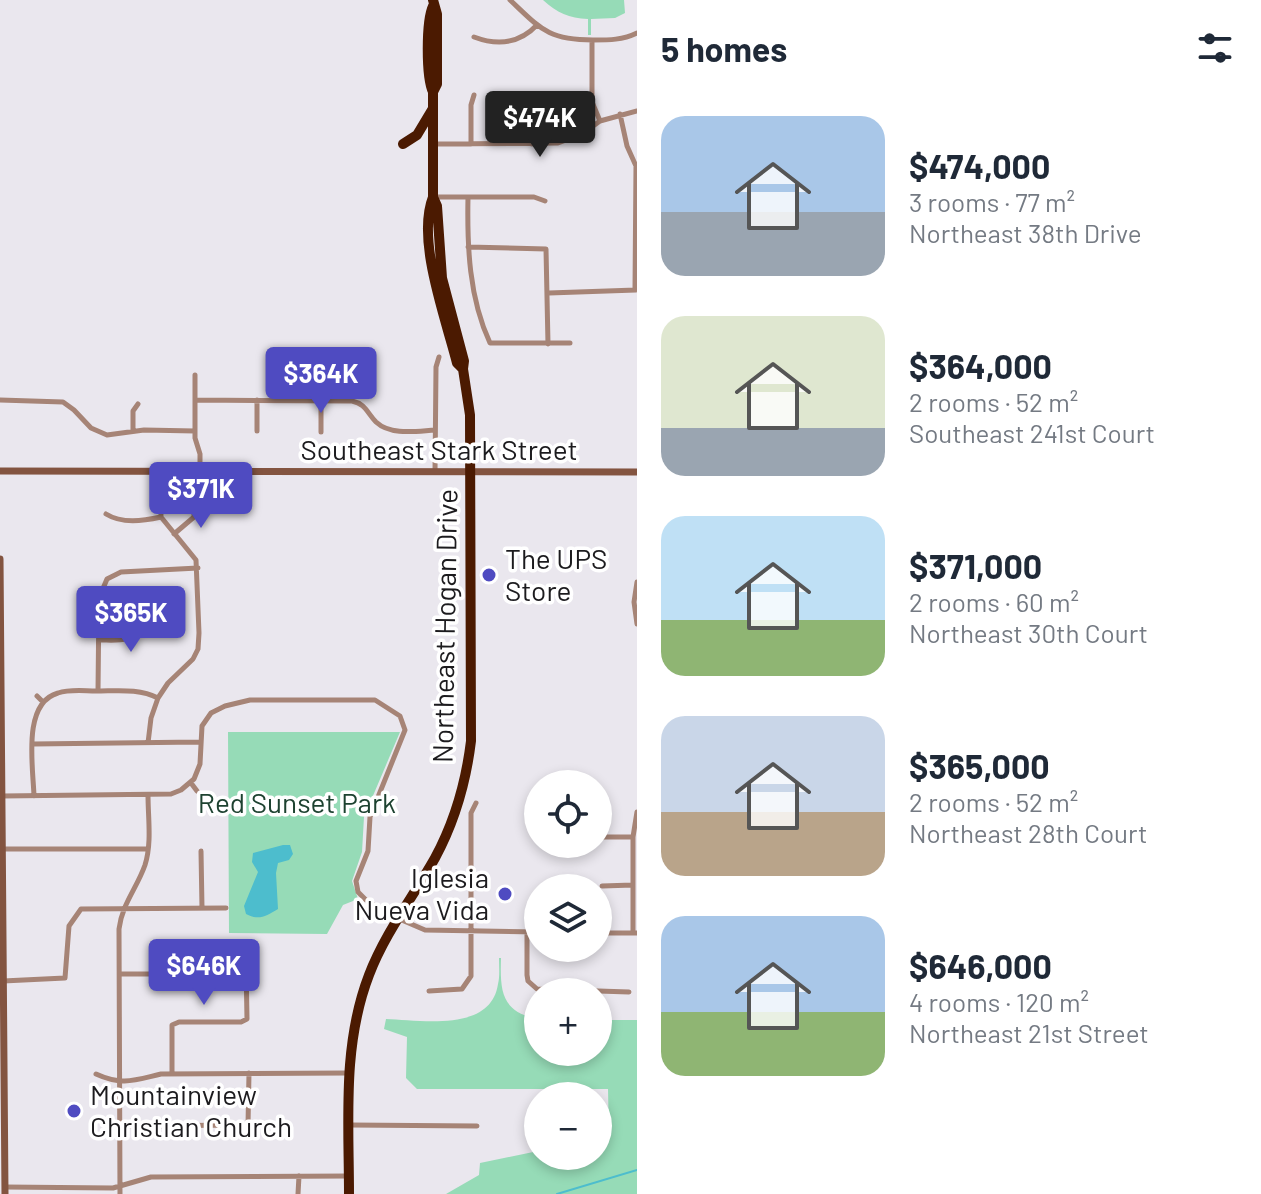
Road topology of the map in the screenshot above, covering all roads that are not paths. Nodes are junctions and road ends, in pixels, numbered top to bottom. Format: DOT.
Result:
graph roads {
  1 [pos="510,0"];
  2 [pos="433,3"];
  3 [pos="537,25"];
  4 [pos="637,33"];
  5 [pos="474,37"];
  6 [pos="592,40"];
  7 [pos="474,95"];
  8 [pos="536,97"];
  9 [pos="433,108"];
  10 [pos="637,111"];
  11 [pos="620,114"];
  12 [pos="600,121"];
  13 [pos="403,144"];
  14 [pos="433,144"];
  15 [pos="471,144"];
  16 [pos="532,144"];
  17 [pos="433,197"];
  18 [pos="468,197"];
  19 [pos="545,201"];
  20 [pos="468,247"];
  21 [pos="636,290"];
  22 [pos="549,293"];
  23 [pos="570,343"];
  24 [pos="548,344"];
  25 [pos="439,357"];
  26 [pos="195,375"];
  27 [pos="0,400"];
  28 [pos="195,400"];
  29 [pos="257,400"];
  30 [pos="321,401"];
  31 [pos="138,404"];
  32 [pos="435,430"];
  33 [pos="133,431"];
  34 [pos="195,431"];
  35 [pos="257,431"];
  36 [pos="321,432"];
  37 [pos="0,471"];
  38 [pos="160,471"];
  39 [pos="200,472"];
  40 [pos="435,472"];
  41 [pos="472,472"];
  42 [pos="637,472"];
  43 [pos="194,509"];
  44 [pos="106,514"];
  45 [pos="161,517"];
  46 [pos="174,534"];
  47 [pos="0,559"];
  48 [pos="198,568"];
  49 [pos="637,582"];
  50 [pos="637,624"];
  51 [pos="144,627"];
  52 [pos="0,629"];
  53 [pos="99,640"];
  54 [pos="98,691"];
  55 [pos="37,696"];
  56 [pos="158,698"];
  57 [pos="43,702"];
  58 [pos="199,742"];
  59 [pos="148,743"];
  60 [pos="33,744"];
  61 [pos="191,783"];
  62 [pos="197,791"];
  63 [pos="148,795"];
  64 [pos="2,796"];
  65 [pos="34,796"];
  66 [pos="476,803"];
  67 [pos="637,812"];
  68 [pos="1,818"];
  69 [pos="612,837"];
  70 [pos="633,837"];
  71 [pos="2,849"];
  72 [pos="148,849"];
  73 [pos="201,851"];
  74 [pos="633,885"];
  75 [pos="612,886"];
  76 [pos="202,908"];
  77 [pos="226,908"];
  78 [pos="1,909"];
  79 [pos="123,909"];
  80 [pos="397,919"];
  81 [pos="524,932"];
  82 [pos="471,933"];
  83 [pos="612,933"];
  84 [pos="635,933"];
  85 [pos="527,962"];
  86 [pos="2,963"];
  87 [pos="120,974"];
  88 [pos="3,981"];
  89 [pos="429,991"];
  90 [pos="629,992"];
  91 [pos="2,1020"];
  92 [pos="249,1073"];
  93 [pos="349,1073"];
  94 [pos="96,1074"];
  95 [pos="172,1074"];
  96 [pos="121,1081"];
  97 [pos="349,1125"];
  98 [pos="121,1126"];
  99 [pos="477,1126"];
  100 [pos="299,1176"];
  101 [pos="349,1176"];
  102 [pos="119,1186"];
  103 [pos="4,1190"];
  104 [pos="120,1194"];
  105 [pos="298,1194"];
  106 [pos="349,1194"];
  1 -- 3 [label="street"];
  2 -- 9 [label="highway, Northeast Hogan Drive"];
  3 -- 5 [label="street"];
  3 -- 6 [label="street"];
  4 -- 6 [label="street"];
  6 -- 12 [label="street"];
  7 -- 15 [label="street"];
  8 -- 16 [label="street"];
  9 -- 13 [label="highway"];
  9 -- 14 [label="highway, Northeast Hogan Drive"];
  10 -- 11 [label="street"];
  11 -- 12 [label="street"];
  11 -- 21 [label="street"];
  12 -- 16 [label="street"];
  14 -- 15 [label="street"];
  14 -- 17 [label="highway, Northeast Hogan Drive"];
  15 -- 16 [label="street"];
  17 -- 18 [label="street"];
  17 -- 41 [label="highway, Northeast Hogan Drive"];
  18 -- 19 [label="street"];
  18 -- 20 [label="street"];
  20 -- 22 [label="street"];
  20 -- 24 [label="street"];
  21 -- 22 [label="street"];
  22 -- 24 [label="street"];
  23 -- 24 [label="street"];
  25 -- 32 [label="street"];
  26 -- 28 [label="street"];
  27 -- 33 [label="street"];
  28 -- 29 [label="street"];
  28 -- 34 [label="street"];
  29 -- 30 [label="street"];
  29 -- 35 [label="street"];
  30 -- 32 [label="street"];
  30 -- 36 [label="street"];
  31 -- 33 [label="street"];
  32 -- 40 [label="street"];
  33 -- 34 [label="street"];
  34 -- 39 [label="street"];
  37 -- 38 [label="main road, Southeast Stark Street"];
  38 -- 39 [label="main road, Southeast Stark Street"];
  38 -- 45 [label="street"];
  39 -- 40 [label="main road, Southeast Stark Street"];
  40 -- 41 [label="main road, Southeast Stark Street"];
  41 -- 42 [label="main road, Southeast Stark Street"];
  41 -- 80 [label="highway, Northeast Hogan Drive"];
  43 -- 46 [label="street"];
  44 -- 45 [label="street"];
  45 -- 46 [label="street"];
  46 -- 48 [label="street"];
  47 -- 52 [label="main road"];
  48 -- 53 [label="street"];
  48 -- 56 [label="street"];
  49 -- 50 [label="street"];
  51 -- 53 [label="street"];
  52 -- 64 [label="main road"];
  53 -- 54 [label="street"];
  54 -- 56 [label="street"];
  54 -- 57 [label="street"];
  55 -- 57 [label="street"];
  56 -- 59 [label="street"];
  57 -- 60 [label="street"];
  58 -- 59 [label="street"];
  58 -- 61 [label="street"];
  58 -- 80 [label="street"];
  59 -- 60 [label="street"];
  60 -- 65 [label="street"];
  61 -- 62 [label="street"];
  61 -- 63 [label="street"];
  63 -- 65 [label="street"];
  63 -- 72 [label="street"];
  64 -- 65 [label="street"];
  64 -- 68 [label="main road"];
  66 -- 82 [label="street"];
  67 -- 70 [label="street"];
  68 -- 71 [label="main road"];
  69 -- 70 [label="street"];
  70 -- 74 [label="street"];
  71 -- 72 [label="street"];
  71 -- 78 [label="main road"];
  72 -- 79 [label="street"];
  73 -- 76 [label="street"];
  74 -- 75 [label="street"];
  74 -- 84 [label="street"];
  76 -- 77 [label="street"];
  76 -- 79 [label="street"];
  78 -- 86 [label="main road"];
  79 -- 87 [label="street"];
  79 -- 88 [label="street"];
  80 -- 82 [label="street"];
  80 -- 93 [label="highway, Northeast Hogan Drive"];
  81 -- 82 [label="street"];
  82 -- 89 [label="street"];
  83 -- 84 [label="street"];
  85 -- 90 [label="street"];
  86 -- 88 [label="main road"];
  87 -- 95 [label="street"];
  87 -- 96 [label="street"];
  88 -- 91 [label="main road"];
  91 -- 103 [label="main road"];
  92 -- 93 [label="street"];
  92 -- 95 [label="street"];
  92 -- 98 [label="street"];
  93 -- 97 [label="highway, Northeast Hogan Drive"];
  94 -- 96 [label="street"];
  95 -- 96 [label="street"];
  96 -- 98 [label="street"];
  97 -- 99 [label="street"];
  97 -- 101 [label="highway, Northeast Hogan Drive"];
  98 -- 102 [label="street"];
  100 -- 101 [label="street"];
  100 -- 102 [label="street"];
  100 -- 105 [label="street"];
  101 -- 106 [label="highway, Northeast Hogan Drive"];
  102 -- 103 [label="street"];
  102 -- 104 [label="street"];
}
